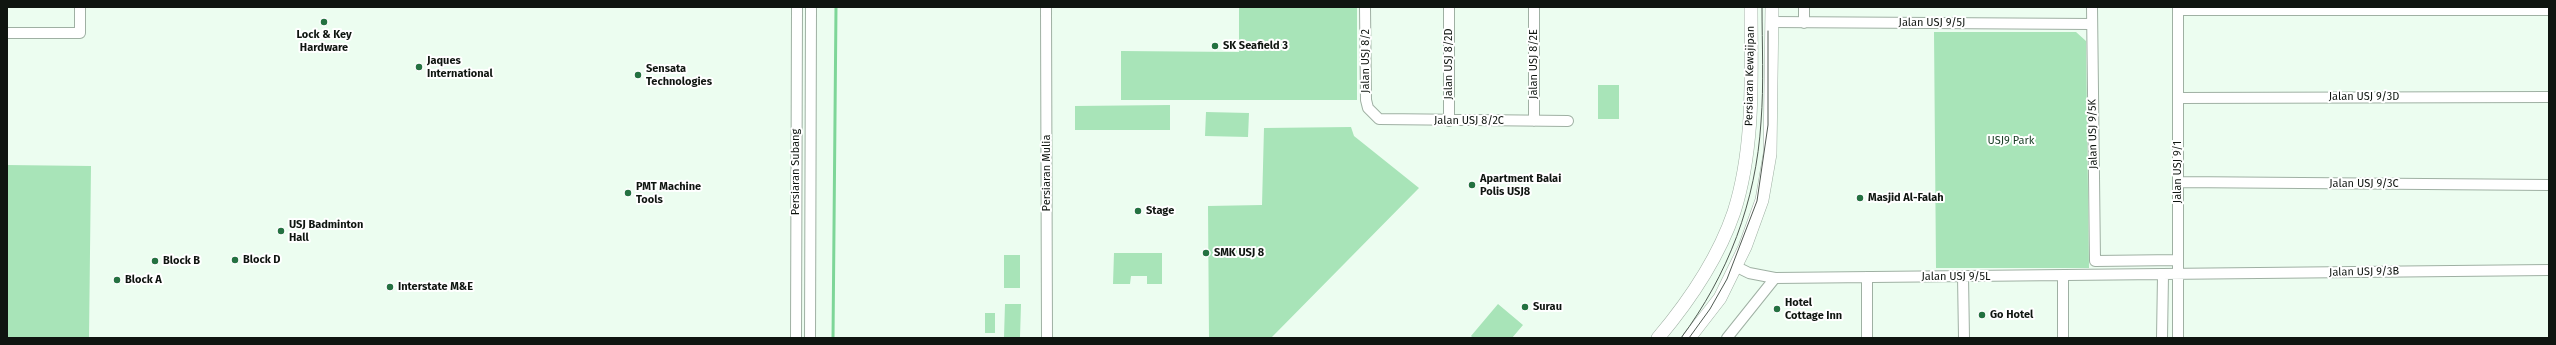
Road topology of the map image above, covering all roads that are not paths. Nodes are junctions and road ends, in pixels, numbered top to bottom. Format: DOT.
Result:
graph roads {
  1 [pos="80,7"];
  2 [pos="796,7"];
  3 [pos="811,7"];
  4 [pos="1046,7"];
  5 [pos="1366,7"];
  6 [pos="1449,7"];
  7 [pos="1534,7"];
  8 [pos="1751,7"];
  9 [pos="1772,7"];
  10 [pos="1804,7"];
  11 [pos="2092,7"];
  12 [pos="2178,8"];
  13 [pos="2267,8"];
  14 [pos="2462,8"];
  15 [pos="2549,10"];
  16 [pos="1772,22"];
  17 [pos="1804,23"];
  18 [pos="2092,24"];
  19 [pos="7,33"];
  20 [pos="2549,97"];
  21 [pos="2178,98"];
  22 [pos="1372,114"];
  23 [pos="1449,121"];
  24 [pos="1534,121"];
  25 [pos="1568,121"];
  26 [pos="2178,182"];
  27 [pos="2549,185"];
  28 [pos="2178,260"];
  29 [pos="1735,266"];
  30 [pos="2549,270"];
  31 [pos="2163,275"];
  32 [pos="2178,275"];
  33 [pos="1963,276"];
  34 [pos="2063,276"];
  35 [pos="1867,277"];
  36 [pos="1775,278"];
  37 [pos="796,338"];
  38 [pos="810,338"];
  39 [pos="1047,338"];
  40 [pos="1658,338"];
  41 [pos="1689,338"];
  42 [pos="1728,338"];
  43 [pos="1867,338"];
  44 [pos="1964,338"];
  45 [pos="2063,338"];
  46 [pos="2162,338"];
  47 [pos="2178,338"];
  1 -- 19 [label="street"];
  2 -- 37 [label="street, Persiaran Subang"];
  3 -- 38 [label="street, Persiaran Subang"];
  4 -- 39 [label="street, Persiaran Mulia"];
  5 -- 22 [label="street, Jalan USJ 8/2"];
  6 -- 23 [label="street, Jalan USJ 8/2D"];
  7 -- 24 [label="street, Jalan USJ 8/2E"];
  8 -- 40 [label="main road, Persiaran Kewajipan"];
  9 -- 16 [label="main road, Persiaran Kewajipan"];
  10 -- 17 [label="street"];
  11 -- 18 [label="street, Jalan USJ 9/5K"];
  12 -- 13 [label="street"];
  12 -- 21 [label="street, Jalan USJ 9/1"];
  13 -- 14 [label="street"];
  14 -- 15 [label="street"];
  16 -- 17 [label="street, Jalan USJ 9/5J"];
  16 -- 29 [label="main road, Persiaran Kewajipan"];
  17 -- 18 [label="street, Jalan USJ 9/5J"];
  18 -- 28 [label="street, Jalan USJ 9/5K"];
  20 -- 21 [label="street, Jalan USJ 9/3D"];
  21 -- 26 [label="street, Jalan USJ 9/1"];
  22 -- 23 [label="street, Jalan USJ 8/2C"];
  23 -- 24 [label="street, Jalan USJ 8/2C"];
  24 -- 25 [label="street, Jalan USJ 8/2C"];
  26 -- 27 [label="street, Jalan USJ 9/3C"];
  26 -- 28 [label="street, Jalan USJ 9/1"];
  28 -- 32 [label="street, Jalan USJ 9/1"];
  29 -- 36 [label="street, Jalan USJ 9/5L"];
  29 -- 41 [label="main road, Persiaran Kewajipan"];
  30 -- 32 [label="street, Jalan USJ 9/3B"];
  31 -- 32 [label="street, Jalan USJ 9/5L"];
  31 -- 34 [label="street, Jalan USJ 9/5L"];
  31 -- 46 [label="street"];
  32 -- 47 [label="street, Jalan USJ 9/1"];
  33 -- 34 [label="street, Jalan USJ 9/5L"];
  33 -- 35 [label="street, Jalan USJ 9/5L"];
  33 -- 44 [label="street"];
  34 -- 45 [label="street"];
  35 -- 36 [label="street, Jalan USJ 9/5L"];
  35 -- 43 [label="street"];
  36 -- 42 [label="street"];
}
